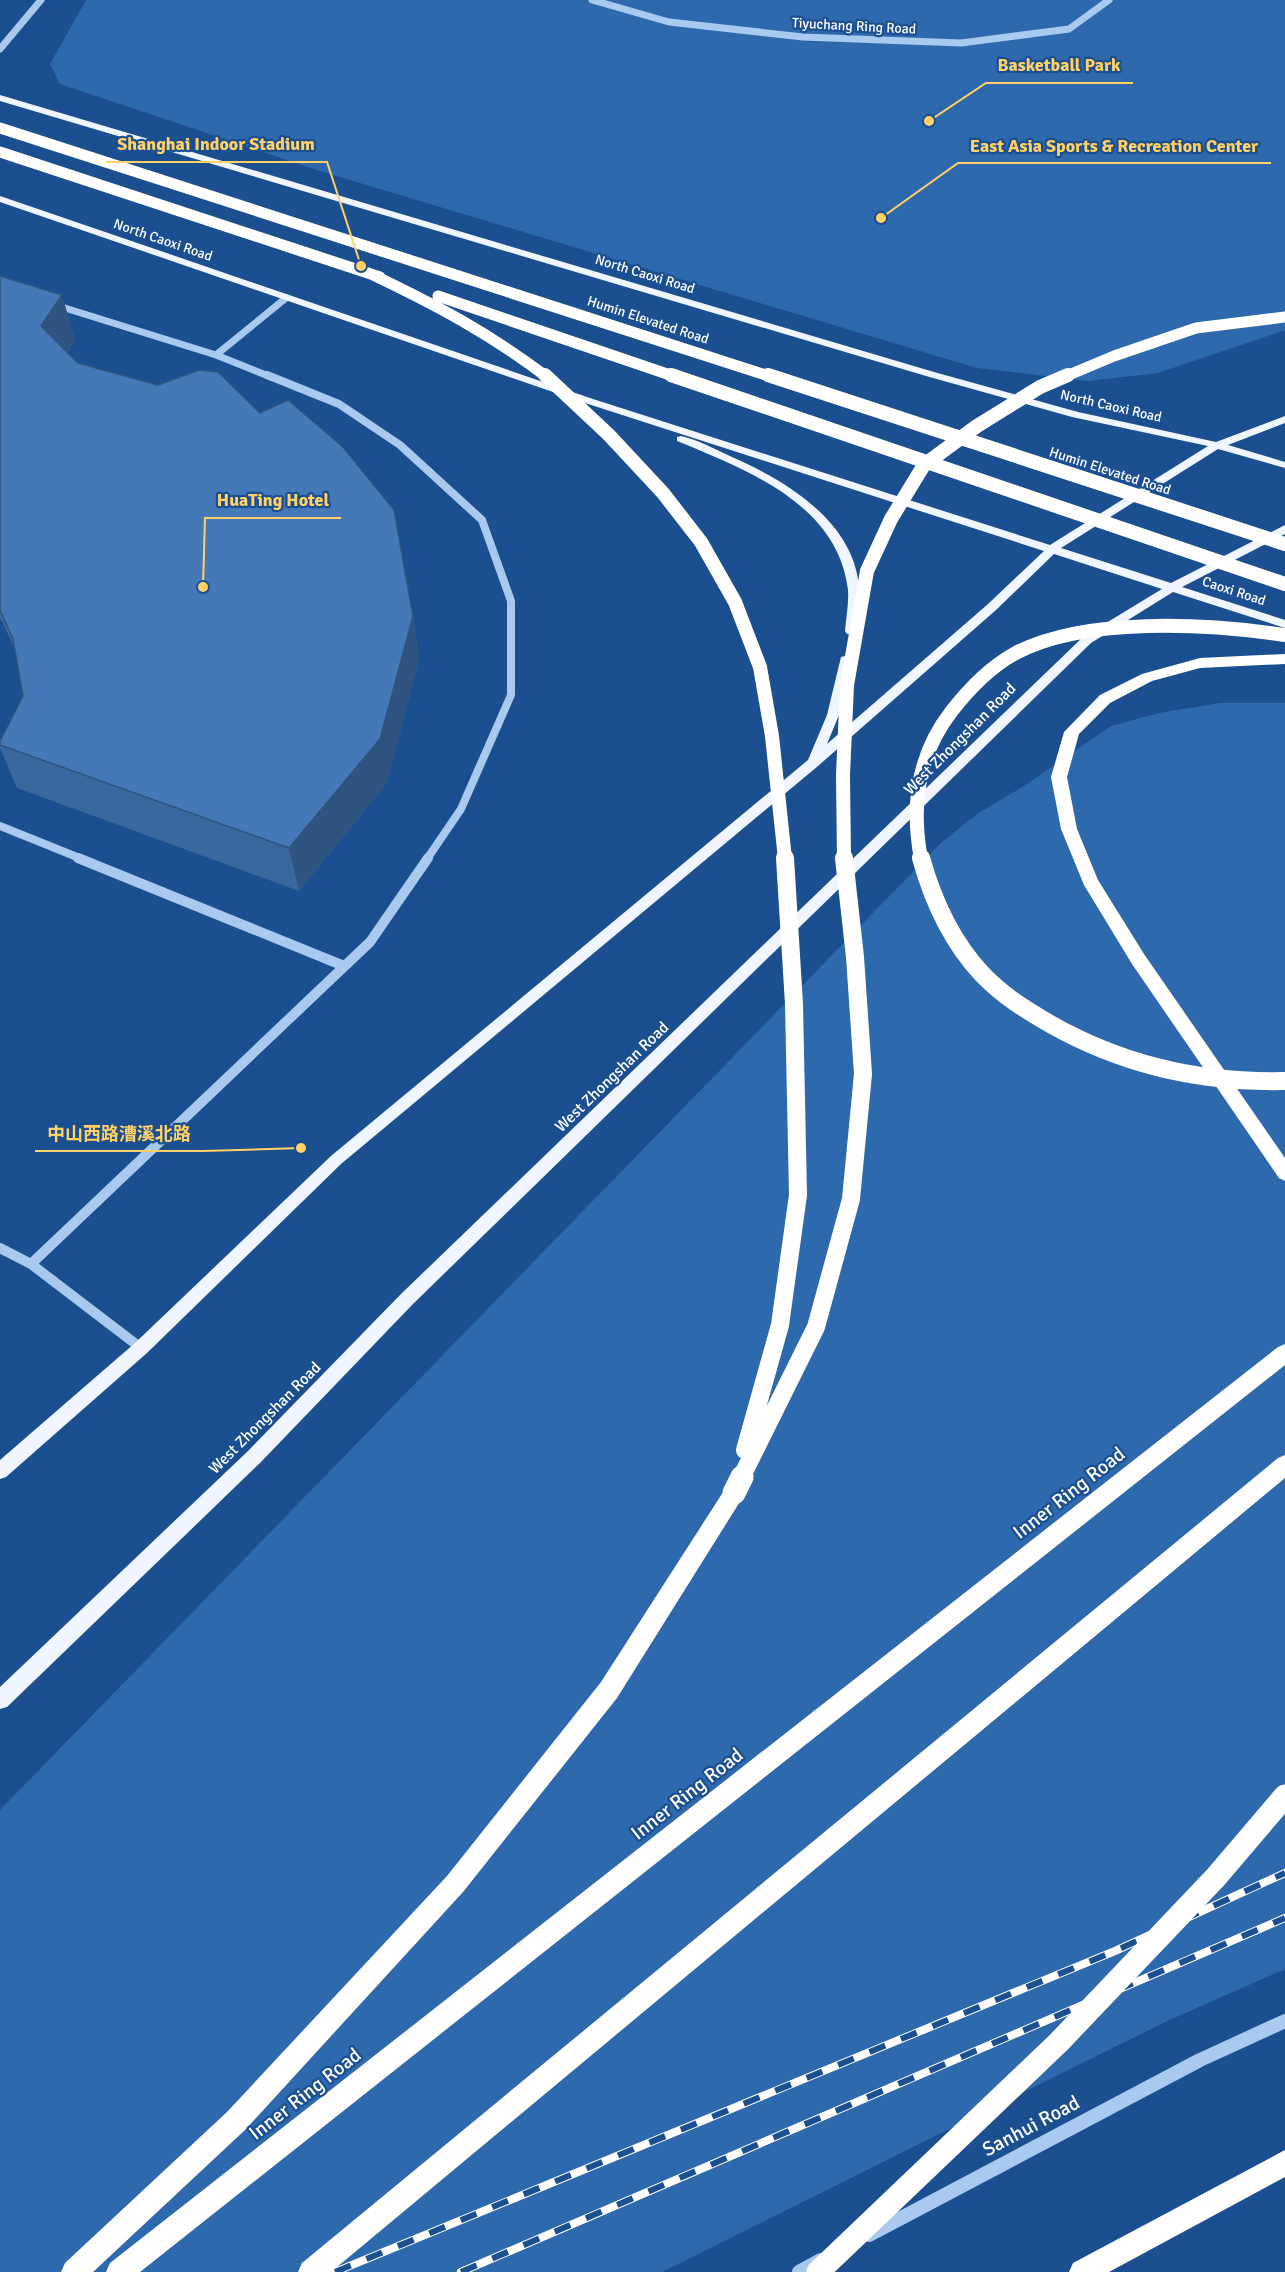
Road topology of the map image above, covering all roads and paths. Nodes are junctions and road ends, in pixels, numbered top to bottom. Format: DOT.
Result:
graph roads {
  1 [pos="41,0"];
  2 [pos="592,0"];
  3 [pos="1109,0"];
  4 [pos="0,49"];
  5 [pos="0,98"];
  6 [pos="0,128"];
  7 [pos="0,152"];
  8 [pos="0,199"];
  9 [pos="371,274"];
  10 [pos="286,298"];
  11 [pos="45,302"];
  12 [pos="1285,317"];
  13 [pos="216,355"];
  14 [pos="589,401"];
  15 [pos="1285,419"];
  16 [pos="1217,445"];
  17 [pos="1285,465"];
  18 [pos="1285,529"];
  19 [pos="1285,544"];
  20 [pos="1052,549"];
  21 [pos="1285,584"];
  22 [pos="1173,586"];
  23 [pos="1285,624"];
  24 [pos="1285,634"];
  25 [pos="1285,658"];
  26 [pos="813,763"];
  27 [pos="0,826"];
  28 [pos="344,966"];
  29 [pos="1285,1082"];
  30 [pos="1285,1173"];
  31 [pos="0,1248"];
  32 [pos="32,1264"];
  33 [pos="141,1348"];
  34 [pos="1285,1353"];
  35 [pos="1285,1465"];
  36 [pos="0,1471"];
  37 [pos="734,1492"];
  38 [pos="0,1700"];
  39 [pos="1285,1796"];
  40 [pos="1285,2021"];
  41 [pos="1285,2163"];
  42 [pos="74,2272"];
  43 [pos="119,2272"];
  44 [pos="311,2272"];
  45 [pos="799,2272"];
  46 [pos="818,2272"];
  47 [pos="1082,2272"];
  1 -- 4 [label="street"];
  2 -- 3 [label="street, Tiyuchang Ring Road"];
  5 -- 16 [label="main road, North Caoxi Road"];
  6 -- 19 [label="highway, Humin Elevated Road, bridge"];
  7 -- 9 [label="highway, bridge"];
  8 -- 10 [label="main road, North Caoxi Road"];
  9 -- 21 [label="highway, bridge"];
  9 -- 37 [label="highway, bridge"];
  10 -- 13 [label="street"];
  10 -- 14 [label="main road, North Caoxi Road"];
  11 -- 13 [label="street"];
  12 -- 37 [label="highway, bridge"];
  13 -- 28 [label="street"];
  14 -- 20 [label="main road, North Caoxi Road"];
  14 -- 26 [label="main road"];
  15 -- 16 [label="main road"];
  16 -- 17 [label="main road, North Caoxi Road"];
  16 -- 20 [label="main road"];
  18 -- 22 [label="main road, West Zhongshan Road"];
  20 -- 22 [label="main road, North Caoxi Road"];
  20 -- 26 [label="main road"];
  22 -- 23 [label="main road, Caoxi Road"];
  22 -- 38 [label="main road, West Zhongshan Road"];
  24 -- 29 [label="highway, bridge"];
  25 -- 30 [label="highway"];
  26 -- 33 [label="main road"];
  27 -- 28 [label="street"];
  28 -- 32 [label="street"];
  31 -- 32 [label="street"];
  32 -- 33 [label="street"];
  33 -- 36 [label="main road"];
  34 -- 43 [label="highway, Inner Ring Road"];
  35 -- 44 [label="highway"];
  37 -- 42 [label="highway"];
  39 -- 46 [label="highway, bridge"];
  40 -- 45 [label="street, Sanhui Road"];
  41 -- 47 [label="highway"];
}
